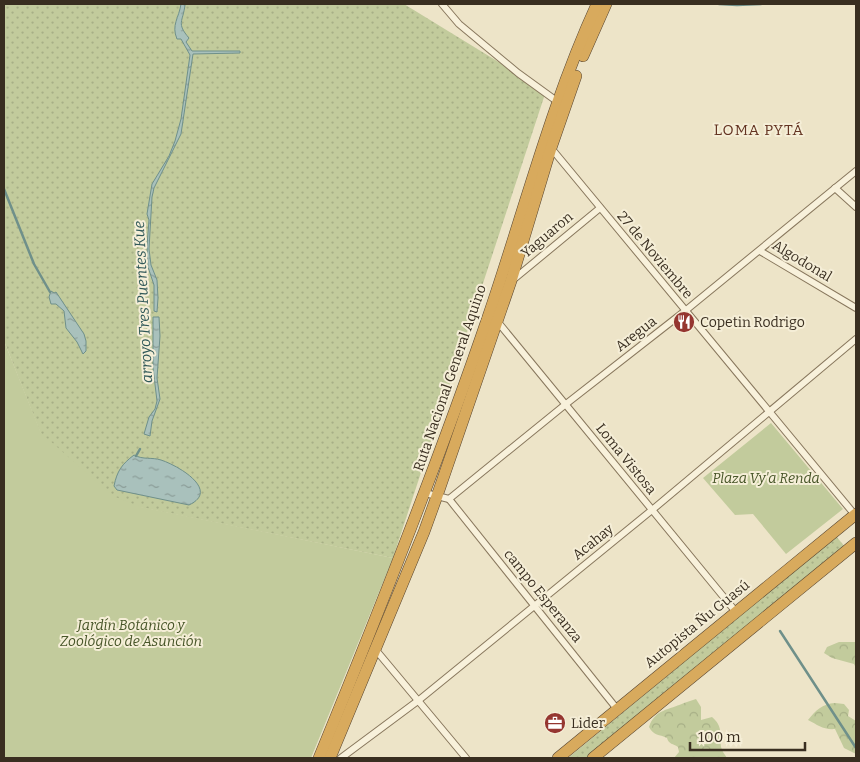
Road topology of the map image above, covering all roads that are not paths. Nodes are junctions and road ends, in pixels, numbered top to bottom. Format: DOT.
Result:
graph roads {
  1 [pos="442,4"];
  2 [pos="597,4"];
  3 [pos="606,4"];
  4 [pos="558,102"];
  5 [pos="551,148"];
  6 [pos="856,171"];
  7 [pos="835,188"];
  8 [pos="856,207"];
  9 [pos="600,208"];
  10 [pos="760,251"];
  11 [pos="511,281"];
  12 [pos="856,308"];
  13 [pos="685,311"];
  14 [pos="497,321"];
  15 [pos="856,339"];
  16 [pos="566,404"];
  17 [pos="769,412"];
  18 [pos="431,495"];
  19 [pos="449,499"];
  20 [pos="652,510"];
  21 [pos="856,515"];
  22 [pos="856,543"];
  23 [pos="534,605"];
  24 [pos="736,612"];
  25 [pos="374,648"];
  26 [pos="419,700"];
  27 [pos="617,709"];
  28 [pos="319,758"];
  29 [pos="330,758"];
  30 [pos="341,758"];
  31 [pos="466,758"];
  32 [pos="558,758"];
  33 [pos="594,758"];
  1 -- 4 [label="street"];
  2 -- 4 [label="highway, Ruta Nacional General Aquino"];
  3 -- 5 [label="highway, Ruta Nacional General Aquino"];
  4 -- 18 [label="highway, Ruta Nacional General Aquino"];
  5 -- 9 [label="street, 27 de Noviembre"];
  5 -- 11 [label="highway, Ruta Nacional General Aquino"];
  6 -- 7 [label="street, Aregua"];
  7 -- 8 [label="street"];
  7 -- 10 [label="street, Aregua"];
  9 -- 11 [label="street, Yaguaron"];
  9 -- 13 [label="street, 27 de Noviembre"];
  10 -- 12 [label="street, Algodonal"];
  10 -- 13 [label="street, Aregua"];
  11 -- 14 [label="highway, Ruta Nacional General Aquino"];
  13 -- 16 [label="street, Aregua"];
  13 -- 17 [label="street, 27 de Noviembre"];
  14 -- 16 [label="street, Loma Vistosa"];
  14 -- 18 [label="highway, Ruta Nacional General Aquino"];
  15 -- 17 [label="street, Acahay"];
  16 -- 19 [label="street, Aregua"];
  16 -- 20 [label="street, Loma Vistosa"];
  17 -- 20 [label="street, Acahay"];
  17 -- 21 [label="street, 27 de Noviembre"];
  18 -- 19 [label="street"];
  18 -- 25 [label="highway, Ruta Nacional General Aquino"];
  18 -- 28 [label="highway, Ruta Nacional General Aquino"];
  19 -- 23 [label="street, campo Esperanza"];
  20 -- 23 [label="street, Acahay"];
  20 -- 24 [label="street, Loma Vistosa"];
  21 -- 24 [label="highway, Autopista Ñu Guasú"];
  22 -- 33 [label="highway"];
  23 -- 26 [label="street, Acahay"];
  23 -- 27 [label="street, campo Esperanza"];
  24 -- 27 [label="highway, Autopista Ñu Guasú"];
  25 -- 26 [label="street"];
  25 -- 29 [label="highway, Ruta Nacional General Aquino"];
  26 -- 30 [label="street, Acahay"];
  26 -- 31 [label="street"];
  27 -- 32 [label="highway, Autopista Ñu Guasú"];
}
